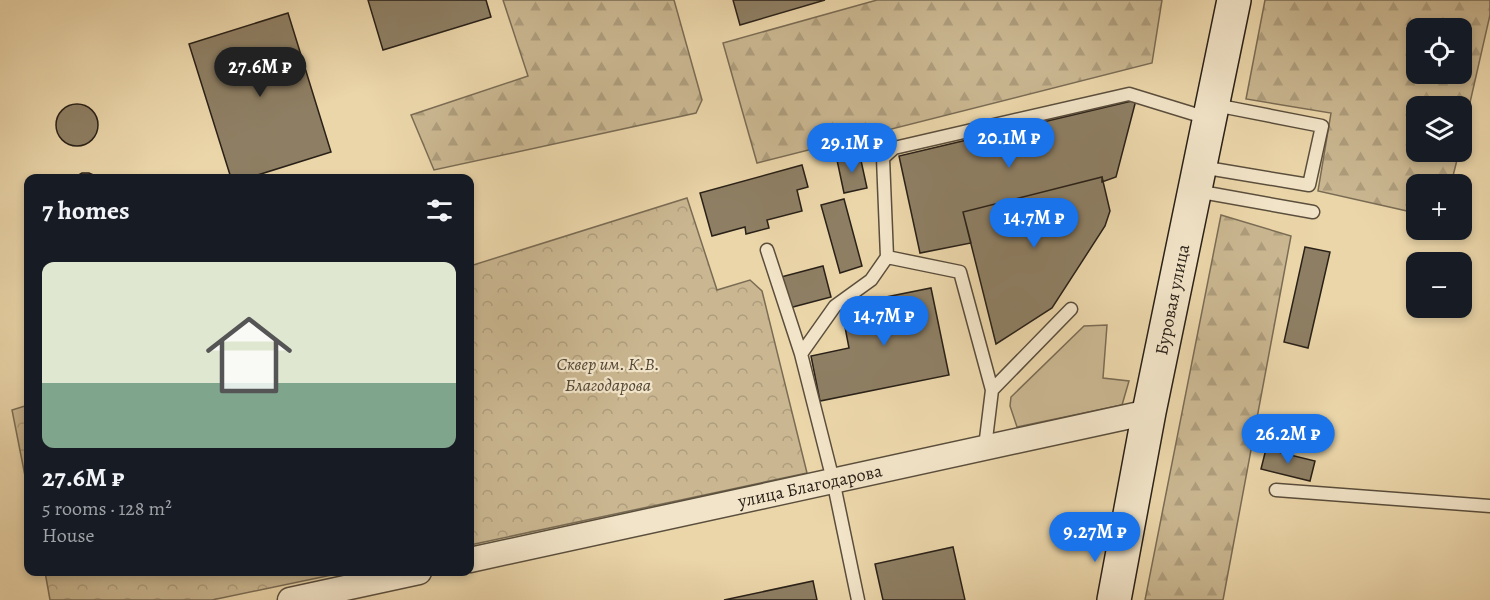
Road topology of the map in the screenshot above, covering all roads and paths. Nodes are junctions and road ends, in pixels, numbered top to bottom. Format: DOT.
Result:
graph roads {
  1 [pos="1234,0"];
  2 [pos="1211,112"];
  3 [pos="1197,179"];
  4 [pos="1313,212"];
  5 [pos="768,250"];
  6 [pos="887,257"];
  7 [pos="1071,309"];
  8 [pos="801,354"];
  9 [pos="992,390"];
  10 [pos="1149,412"];
  11 [pos="984,447"];
  12 [pos="833,480"];
  13 [pos="1276,490"];
  14 [pos="1490,506"];
  15 [pos="474,559"];
  16 [pos="404,576"];
  17 [pos="331,596"];
  18 [pos="290,600"];
  19 [pos="858,600"];
  20 [pos="1114,600"];
  1 -- 2 [label="main road, Буровая улица"];
  2 -- 3 [label="main road, Буровая улица"];
  2 -- 3 [label="lane"];
  2 -- 6 [label="lane"];
  3 -- 4 [label="lane"];
  3 -- 10 [label="main road, Буровая улица"];
  5 -- 8 [label="lane"];
  6 -- 8 [label="lane"];
  6 -- 9 [label="lane"];
  7 -- 9 [label="lane"];
  8 -- 12 [label="lane"];
  9 -- 11 [label="lane"];
  10 -- 11 [label="street, улица Благодарова"];
  10 -- 20 [label="main road, Буровая улица"];
  11 -- 12 [label="street, улица Благодарова"];
  12 -- 15 [label="street, улица Благодарова"];
  12 -- 19 [label="lane"];
  13 -- 14 [label="lane"];
  16 -- 17 [label="street"];
  17 -- 18 [label="street"];
}
